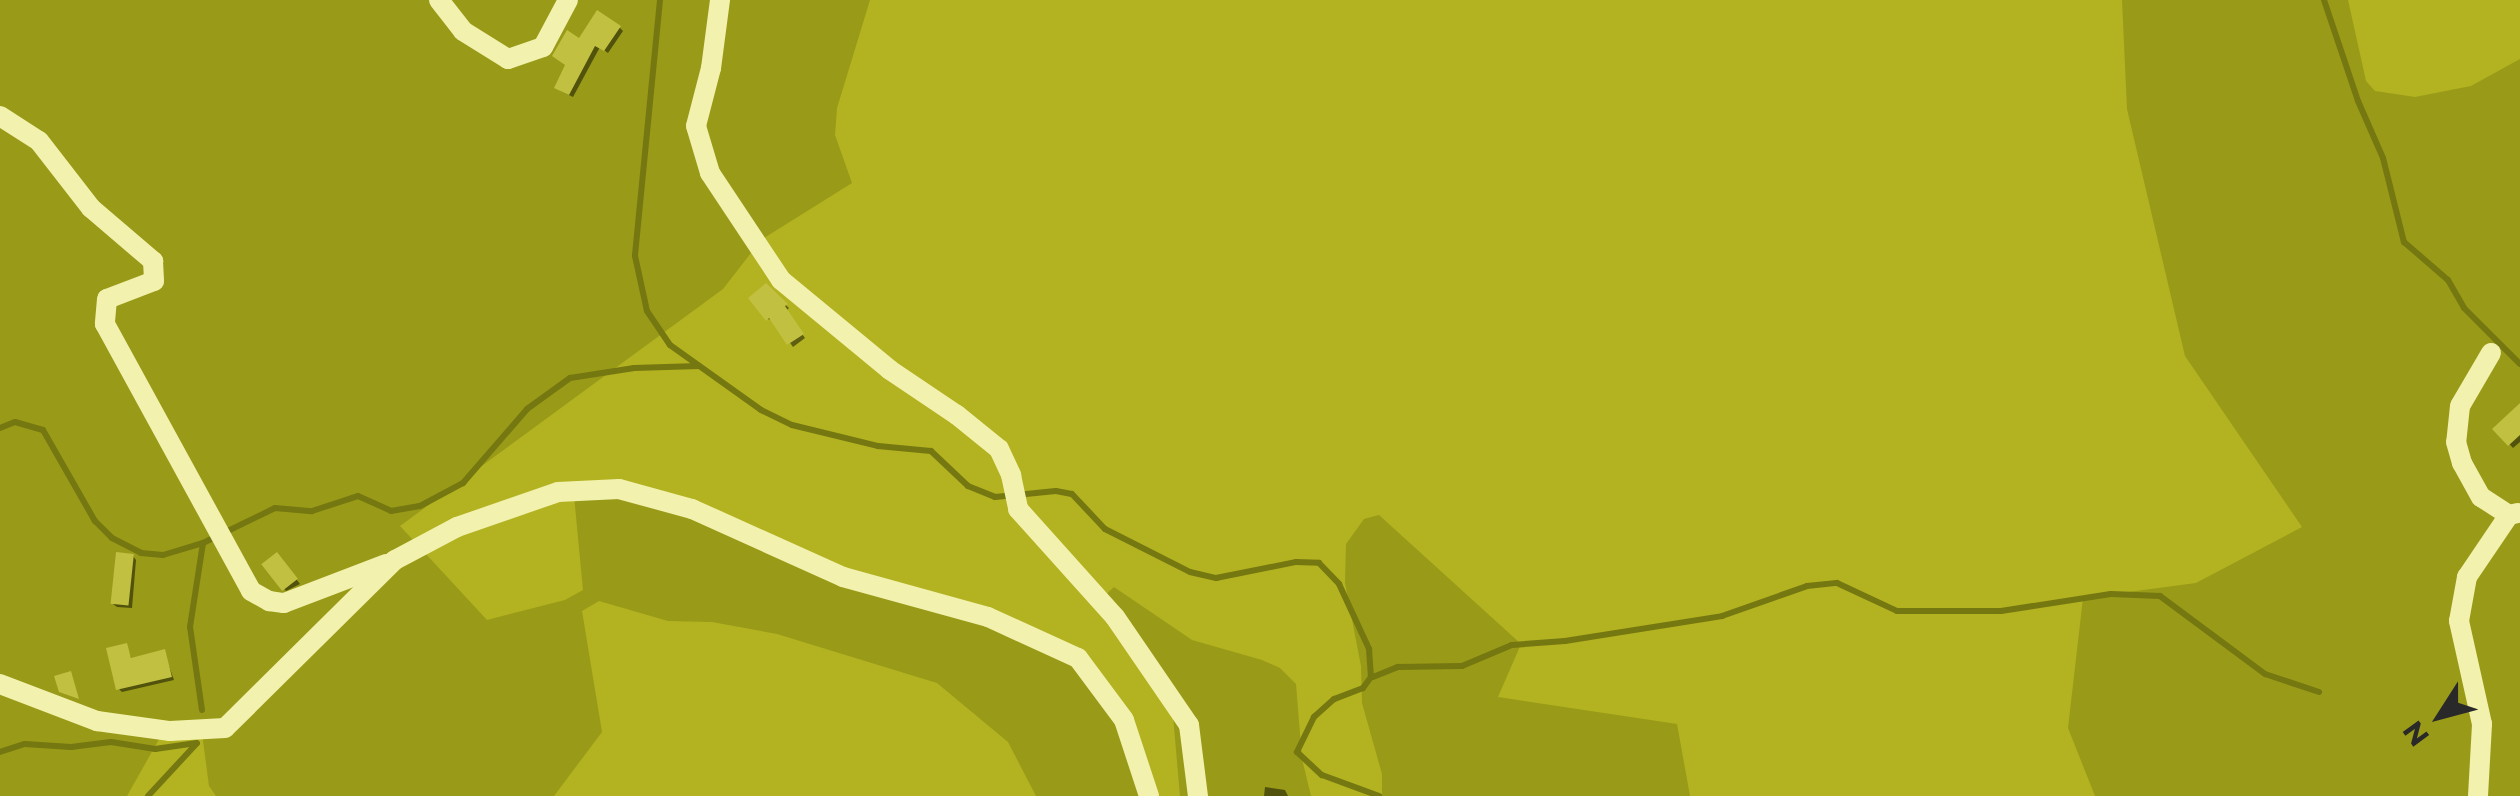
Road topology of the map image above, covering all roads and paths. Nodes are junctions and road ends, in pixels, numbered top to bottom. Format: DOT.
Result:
graph roads {
  1 [pos="440,0"];
  2 [pos="568,0"];
  3 [pos="720,0"];
  4 [pos="0,116"];
  5 [pos="2491,353"];
  6 [pos="2515,514"];
  7 [pos="395,560"];
  8 [pos="0,684"];
  9 [pos="1148,796"];
  10 [pos="1198,796"];
  11 [pos="2478,796"];
  1 -- 2 [label="street"];
  3 -- 10 [label="street"];
  4 -- 7 [label="street"];
  5 -- 6 [label="street"];
  6 -- 11 [label="street"];
  7 -- 8 [label="street"];
  7 -- 9 [label="street"];
}
